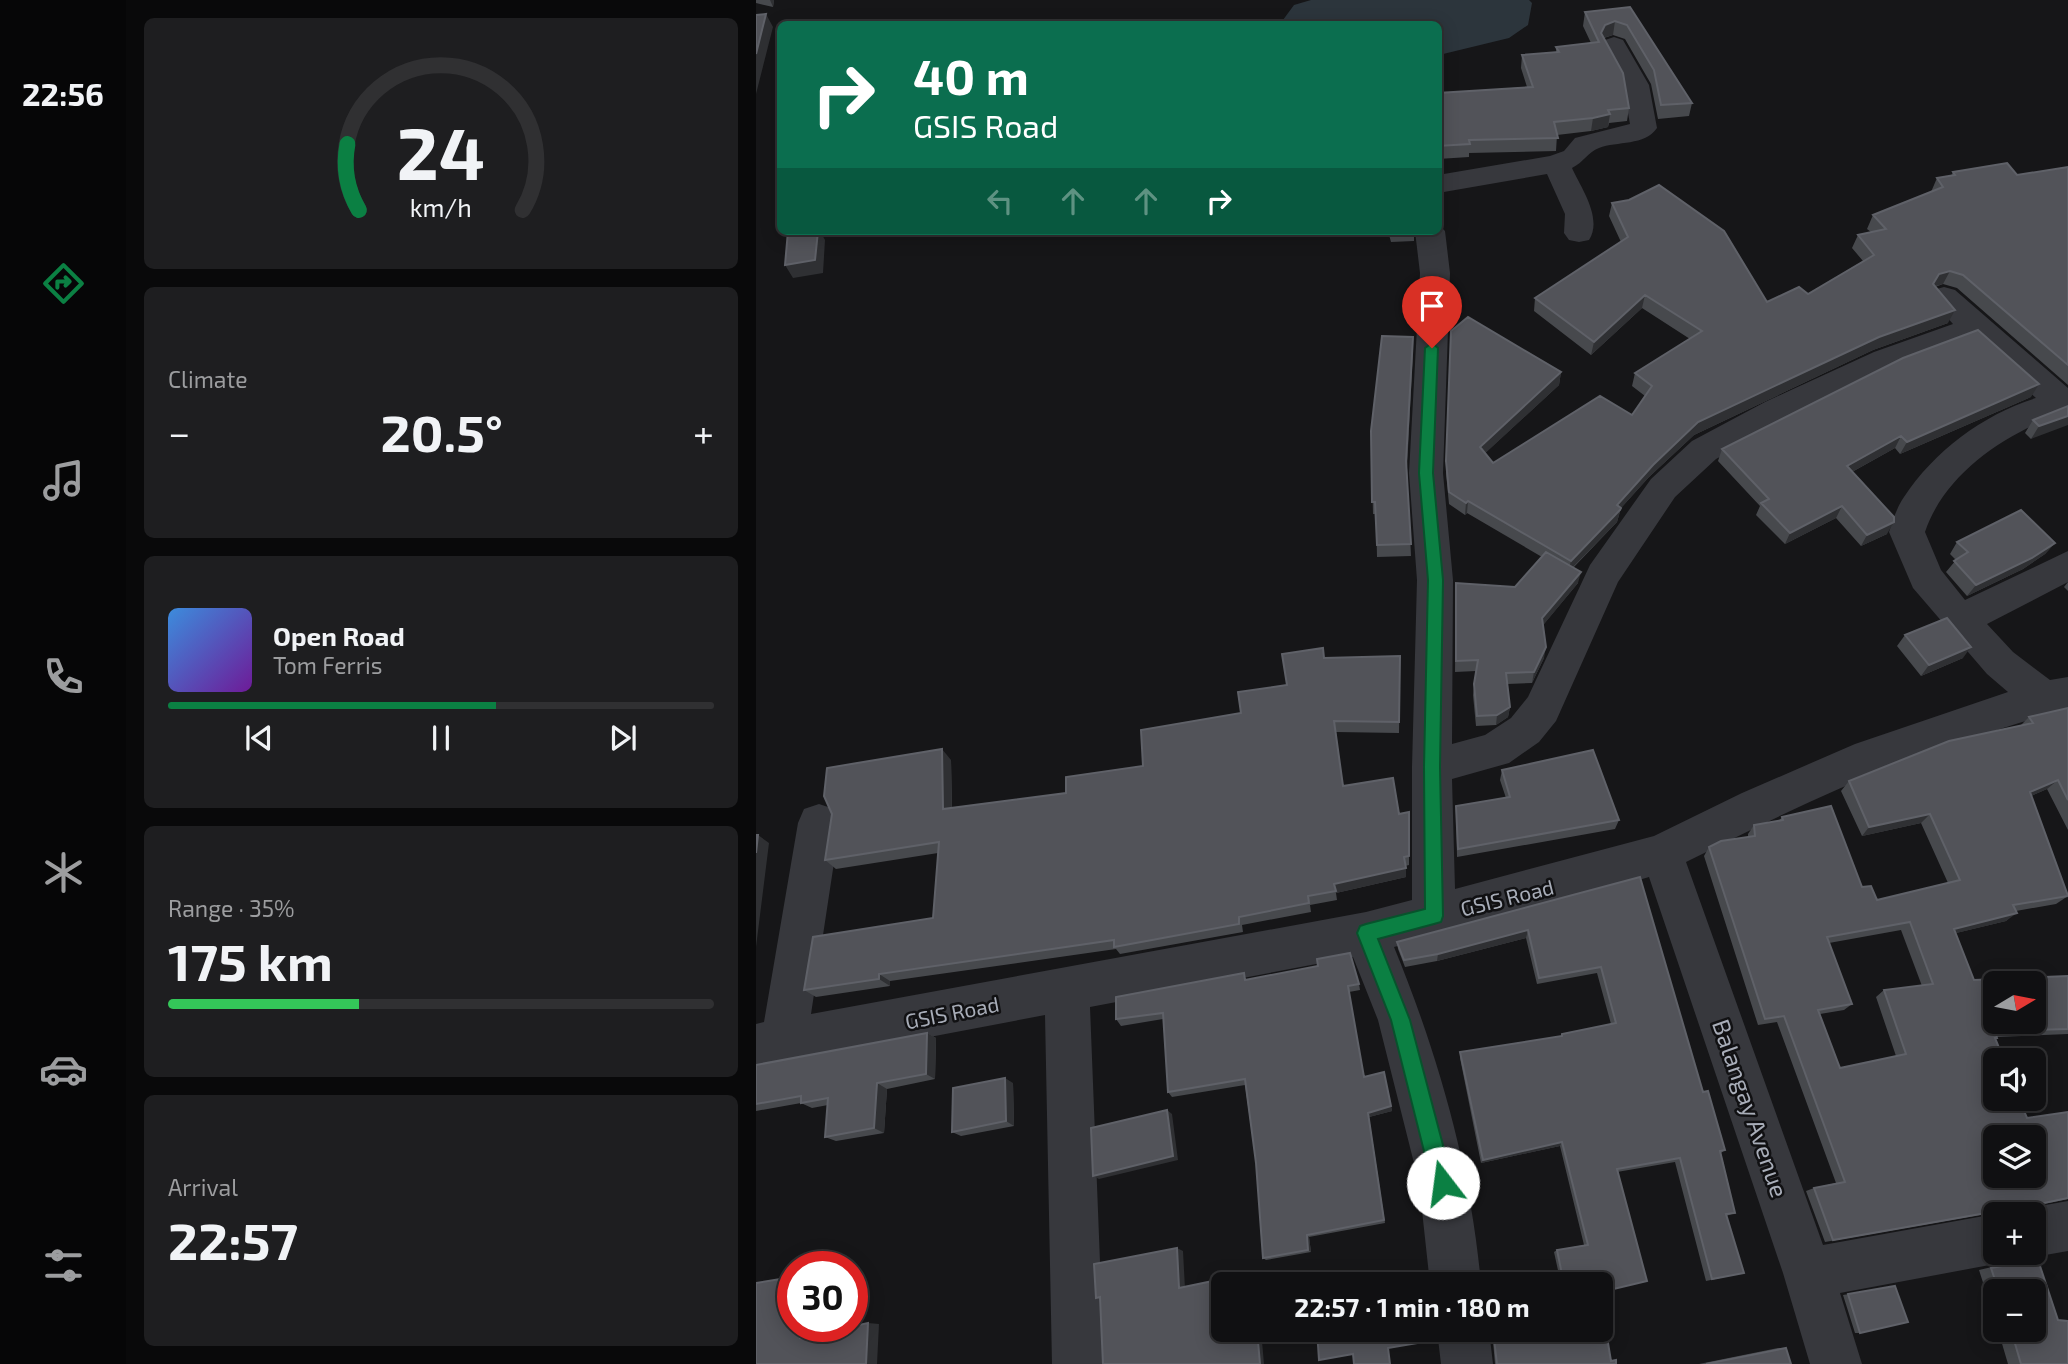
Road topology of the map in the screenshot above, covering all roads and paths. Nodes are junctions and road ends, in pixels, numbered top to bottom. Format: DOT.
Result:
graph roads {
  1 [pos="1614,45"];
  2 [pos="1556,164"];
  3 [pos="1442,183"];
  4 [pos="1579,233"];
  5 [pos="1430,235"];
  6 [pos="1944,297"];
  7 [pos="1976,327"];
  8 [pos="2065,401"];
  9 [pos="2068,565"];
  10 [pos="1960,620"];
  11 [pos="2056,696"];
  12 [pos="1432,767"];
  13 [pos="819,823"];
  14 [pos="1662,853"];
  15 [pos="1434,916"];
  16 [pos="1366,933"];
  17 [pos="1068,990"];
  18 [pos="770,1045"];
  19 [pos="2068,1226"];
  20 [pos="2046,1230"];
  21 [pos="1983,1241"];
  22 [pos="1454,1272"];
  23 [pos="1808,1273"];
  24 [pos="1464,1342"];
  25 [pos="1078,1364"];
  26 [pos="1467,1364"];
  27 [pos="1836,1364"];
  1 -- 2 [label="street"];
  2 -- 3 [label="street"];
  2 -- 4 [label="street"];
  5 -- 12 [label="street"];
  6 -- 7 [label="street"];
  7 -- 8 [label="street"];
  7 -- 12 [label="street"];
  8 -- 10 [label="street"];
  9 -- 10 [label="street"];
  10 -- 11 [label="street"];
  11 -- 14 [label="street, GSIS Road"];
  12 -- 15 [label="street"];
  13 -- 18 [label="street"];
  14 -- 15 [label="street, GSIS Road"];
  14 -- 23 [label="street, Balangay Avenue"];
  15 -- 16 [label="street, GSIS Road"];
  16 -- 17 [label="street, GSIS Road"];
  16 -- 22 [label="street"];
  17 -- 18 [label="street, GSIS Road"];
  17 -- 25 [label="street"];
  19 -- 20 [label="street"];
  21 -- 23 [label="street"];
  23 -- 27 [label="street, Balangay Avenue"];
  24 -- 26 [label="street"];
}
